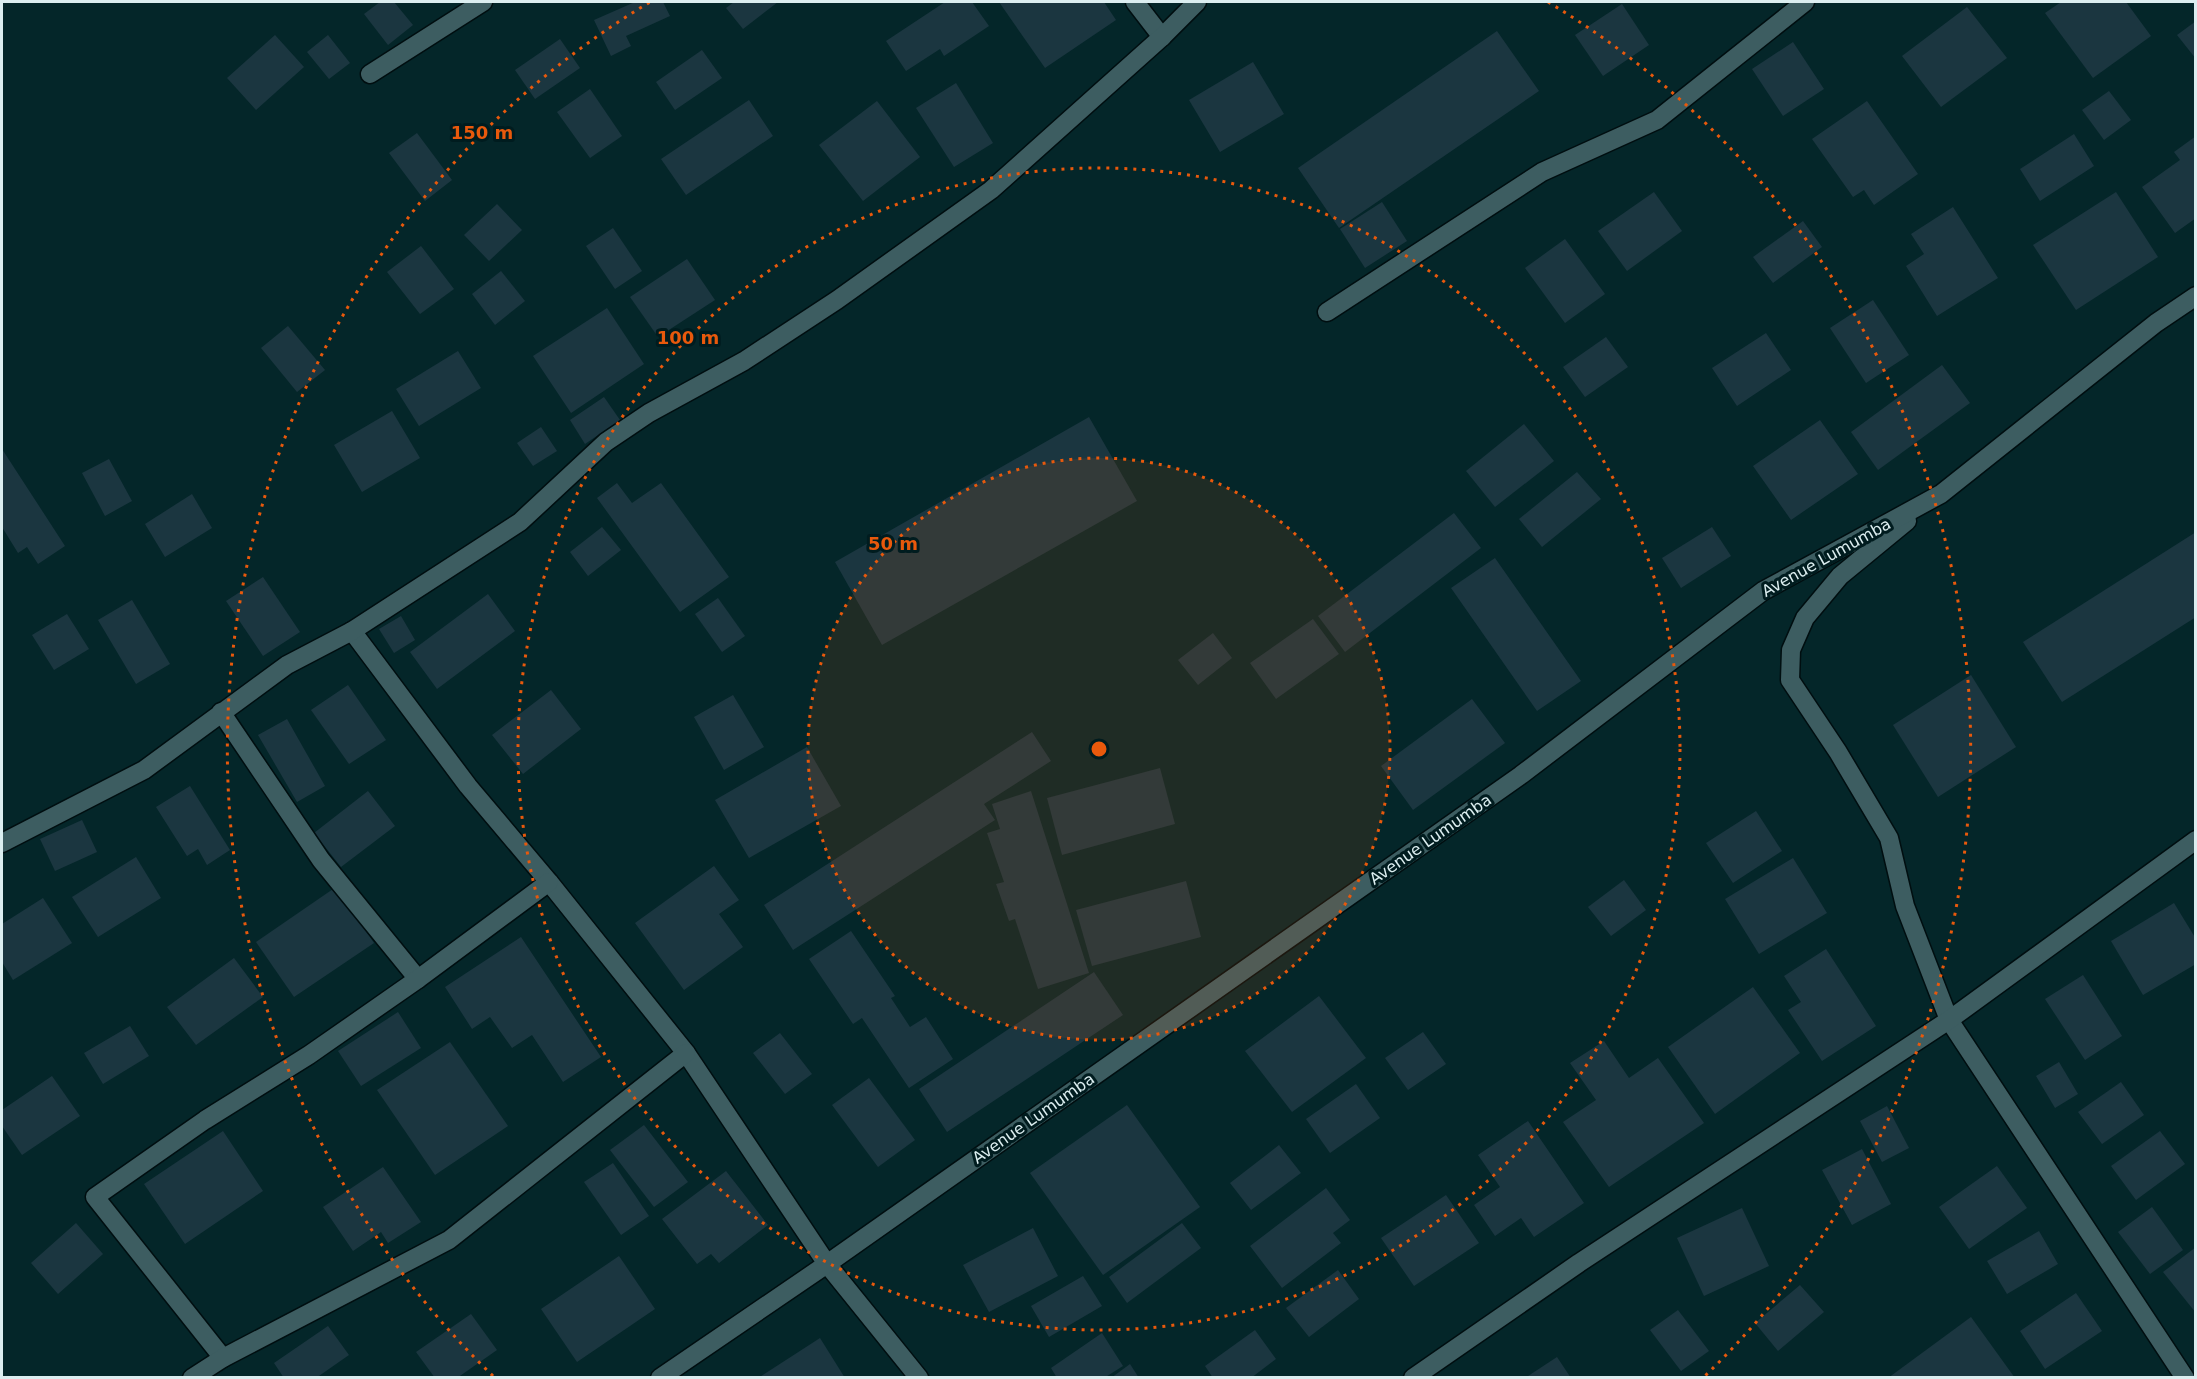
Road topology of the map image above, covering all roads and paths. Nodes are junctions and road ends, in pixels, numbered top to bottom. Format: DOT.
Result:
graph roads {
  1 [pos="483,2"];
  2 [pos="1135,2"];
  3 [pos="1197,2"];
  4 [pos="1805,2"];
  5 [pos="1162,37"];
  6 [pos="370,75"];
  7 [pos="2196,296"];
  8 [pos="1327,312"];
  9 [pos="1941,494"];
  10 [pos="352,631"];
  11 [pos="221,712"];
  12 [pos="2196,840"];
  13 [pos="2,843"];
  14 [pos="549,882"];
  15 [pos="418,978"];
  16 [pos="1949,1020"];
  17 [pos="686,1053"];
  18 [pos="827,1264"];
  19 [pos="223,1358"];
  20 [pos="192,1377"];
  21 [pos="660,1377"];
  22 [pos="919,1377"];
  23 [pos="1413,1377"];
  24 [pos="2185,1377"];
  1 -- 6 [label="street"];
  2 -- 5 [label="street"];
  3 -- 5 [label="street"];
  4 -- 8 [label="street"];
  5 -- 10 [label="street"];
  7 -- 9 [label="street, Avenue Lumumba"];
  9 -- 16 [label="street"];
  9 -- 18 [label="street, Avenue Lumumba"];
  10 -- 11 [label="street"];
  10 -- 14 [label="street"];
  11 -- 13 [label="street"];
  11 -- 15 [label="street"];
  12 -- 16 [label="street"];
  14 -- 15 [label="street"];
  14 -- 17 [label="street"];
  15 -- 19 [label="street"];
  16 -- 23 [label="street"];
  16 -- 24 [label="street"];
  17 -- 18 [label="street"];
  17 -- 19 [label="street"];
  18 -- 21 [label="street, Avenue Lumumba"];
  18 -- 22 [label="street"];
  19 -- 20 [label="street"];
}
